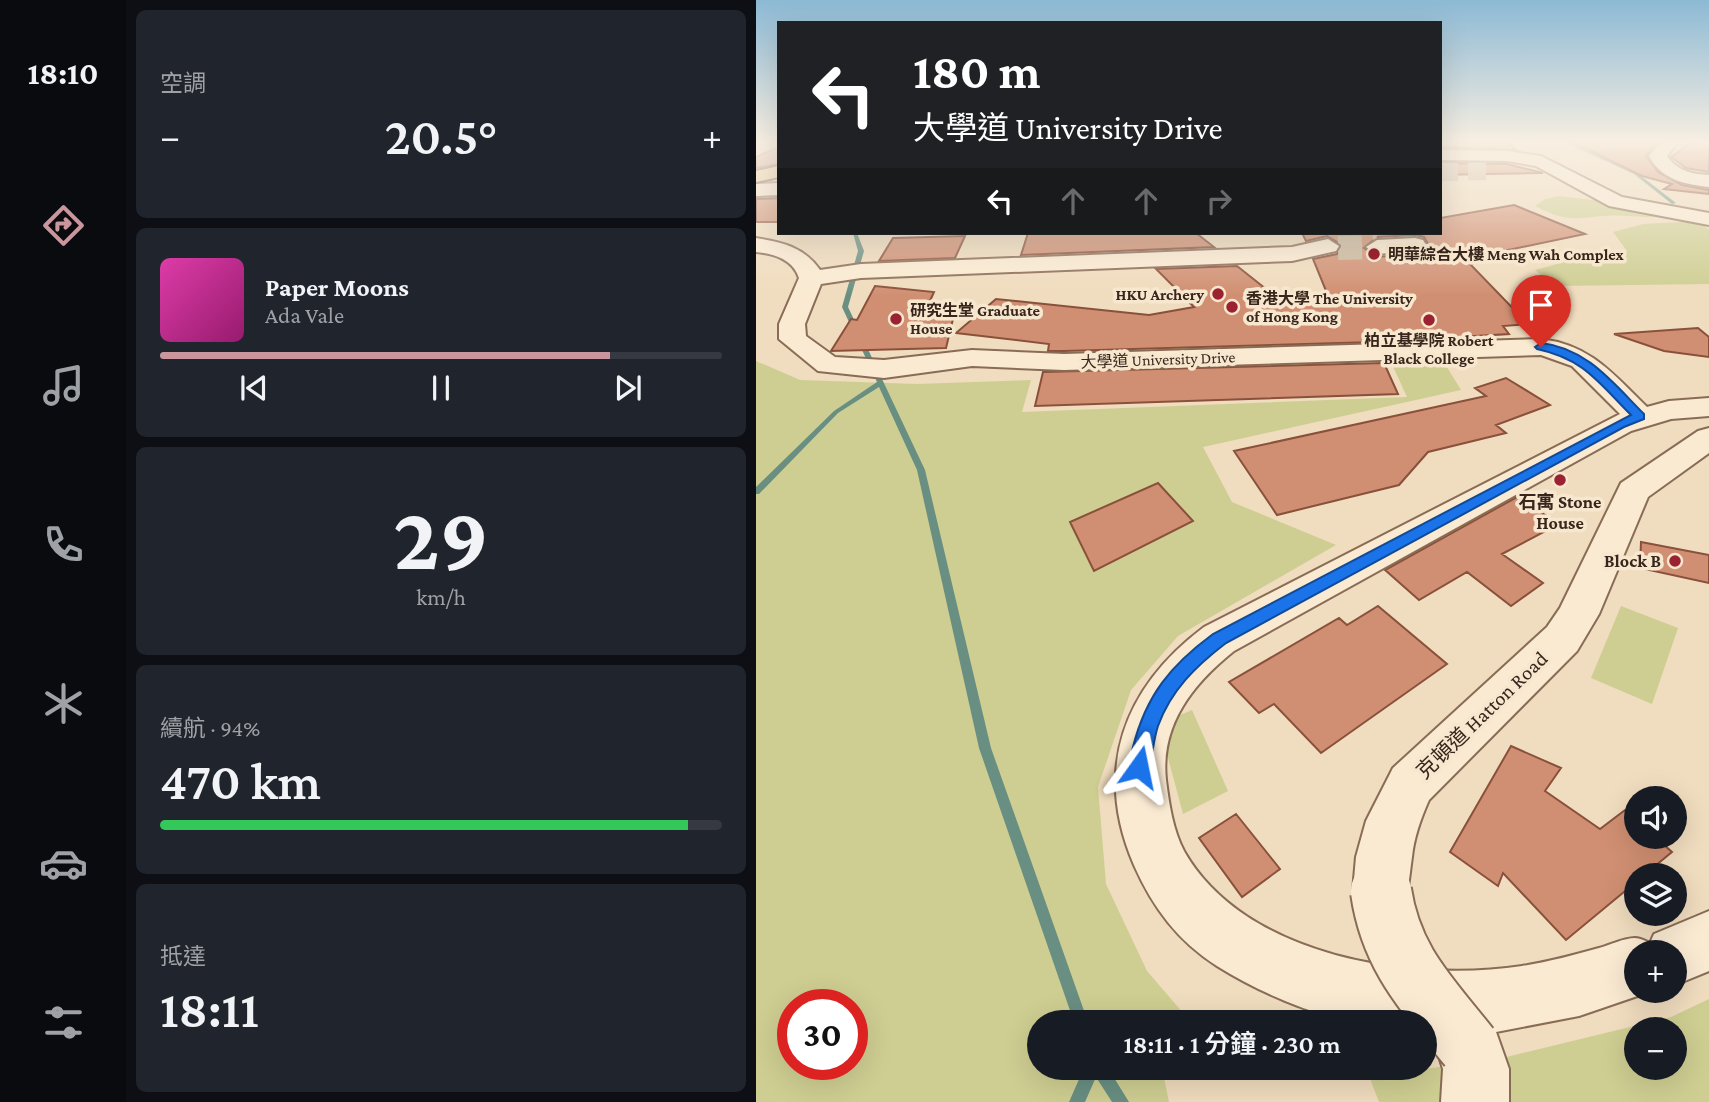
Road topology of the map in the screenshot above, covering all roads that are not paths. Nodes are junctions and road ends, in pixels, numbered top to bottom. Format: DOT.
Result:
graph roads {
  1 [pos="1602,193"];
  2 [pos="1708,219"];
  3 [pos="756,245"];
  4 [pos="1415,245"];
  5 [pos="1377,247"];
  6 [pos="1330,248"];
  7 [pos="811,278"];
  8 [pos="1709,407"];
  9 [pos="1639,416"];
  10 [pos="1709,438"];
  11 [pos="1709,941"];
  12 [pos="1687,951"];
  13 [pos="1624,972"];
  14 [pos="1472,1074"];
  1 -- 2 [label="street"];
  3 -- 7 [label="street"];
  4 -- 5 [label="street"];
  6 -- 7 [label="street"];
  7 -- 9 [label="street, 大學道 University Drive"];
  8 -- 9 [label="street"];
  9 -- 13 [label="street"];
  10 -- 14 [label="street, 克頓道 Hatton Road, bridge"];
  11 -- 12 [label="street"];
}
